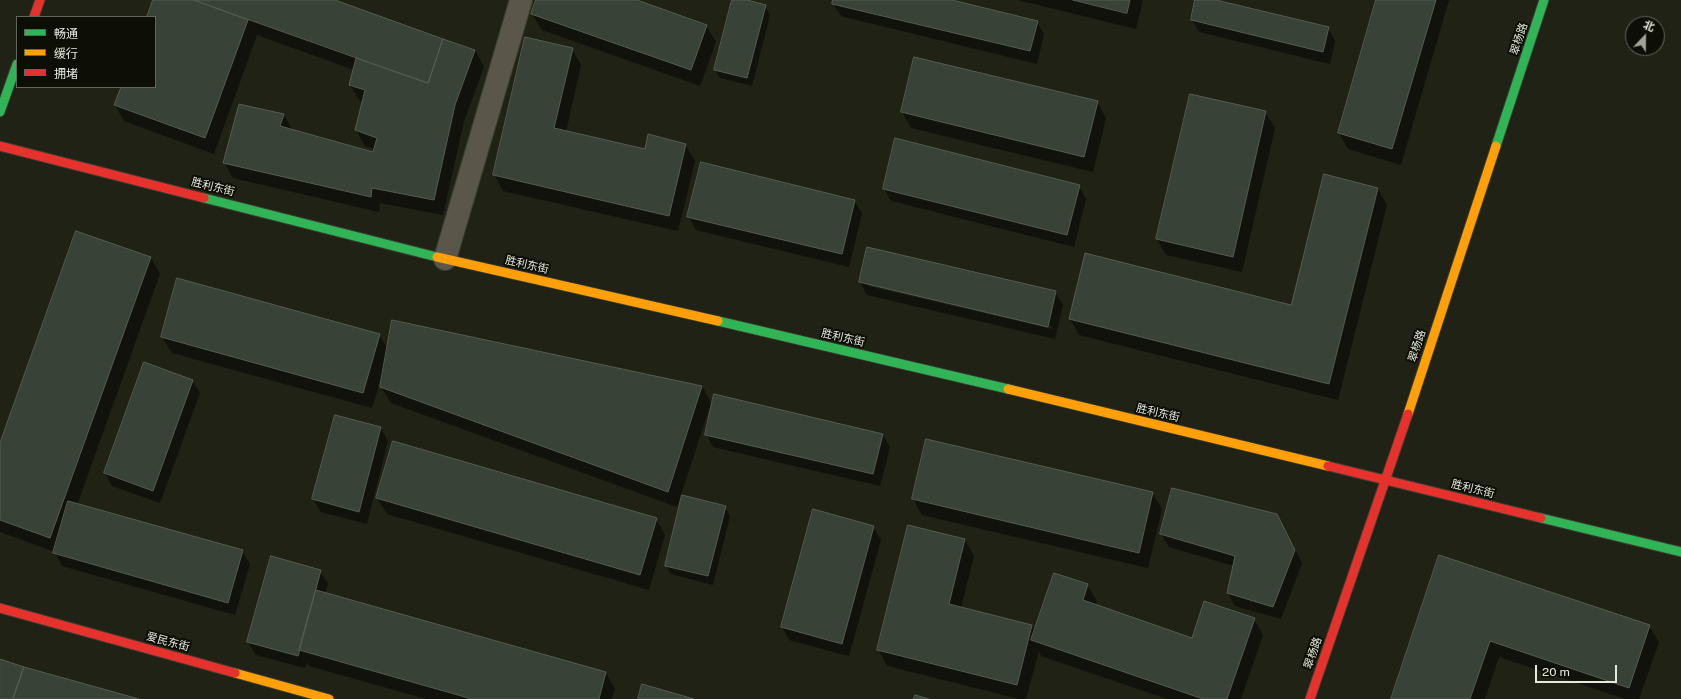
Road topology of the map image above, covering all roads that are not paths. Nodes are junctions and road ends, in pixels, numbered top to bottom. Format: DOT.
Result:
graph roads {
  1 [pos="40,0"];
  2 [pos="521,0"];
  3 [pos="1544,0"];
  4 [pos="34,16"];
  5 [pos="16,67"];
  6 [pos="0,112"];
  7 [pos="0,146"];
  8 [pos="445,259"];
  9 [pos="1386,480"];
  10 [pos="1681,552"];
  11 [pos="0,608"];
  12 [pos="329,699"];
  13 [pos="1310,699"];
  1 -- 4 [label="street"];
  2 -- 8 [label="street"];
  3 -- 9 [label="street, 翠杨路"];
  5 -- 6 [label="street"];
  7 -- 8 [label="street, 胜利东街"];
  8 -- 9 [label="street, 胜利东街"];
  9 -- 10 [label="street, 胜利东街"];
  9 -- 13 [label="street, 翠杨路"];
  11 -- 12 [label="street, 爱民东街"];
}
